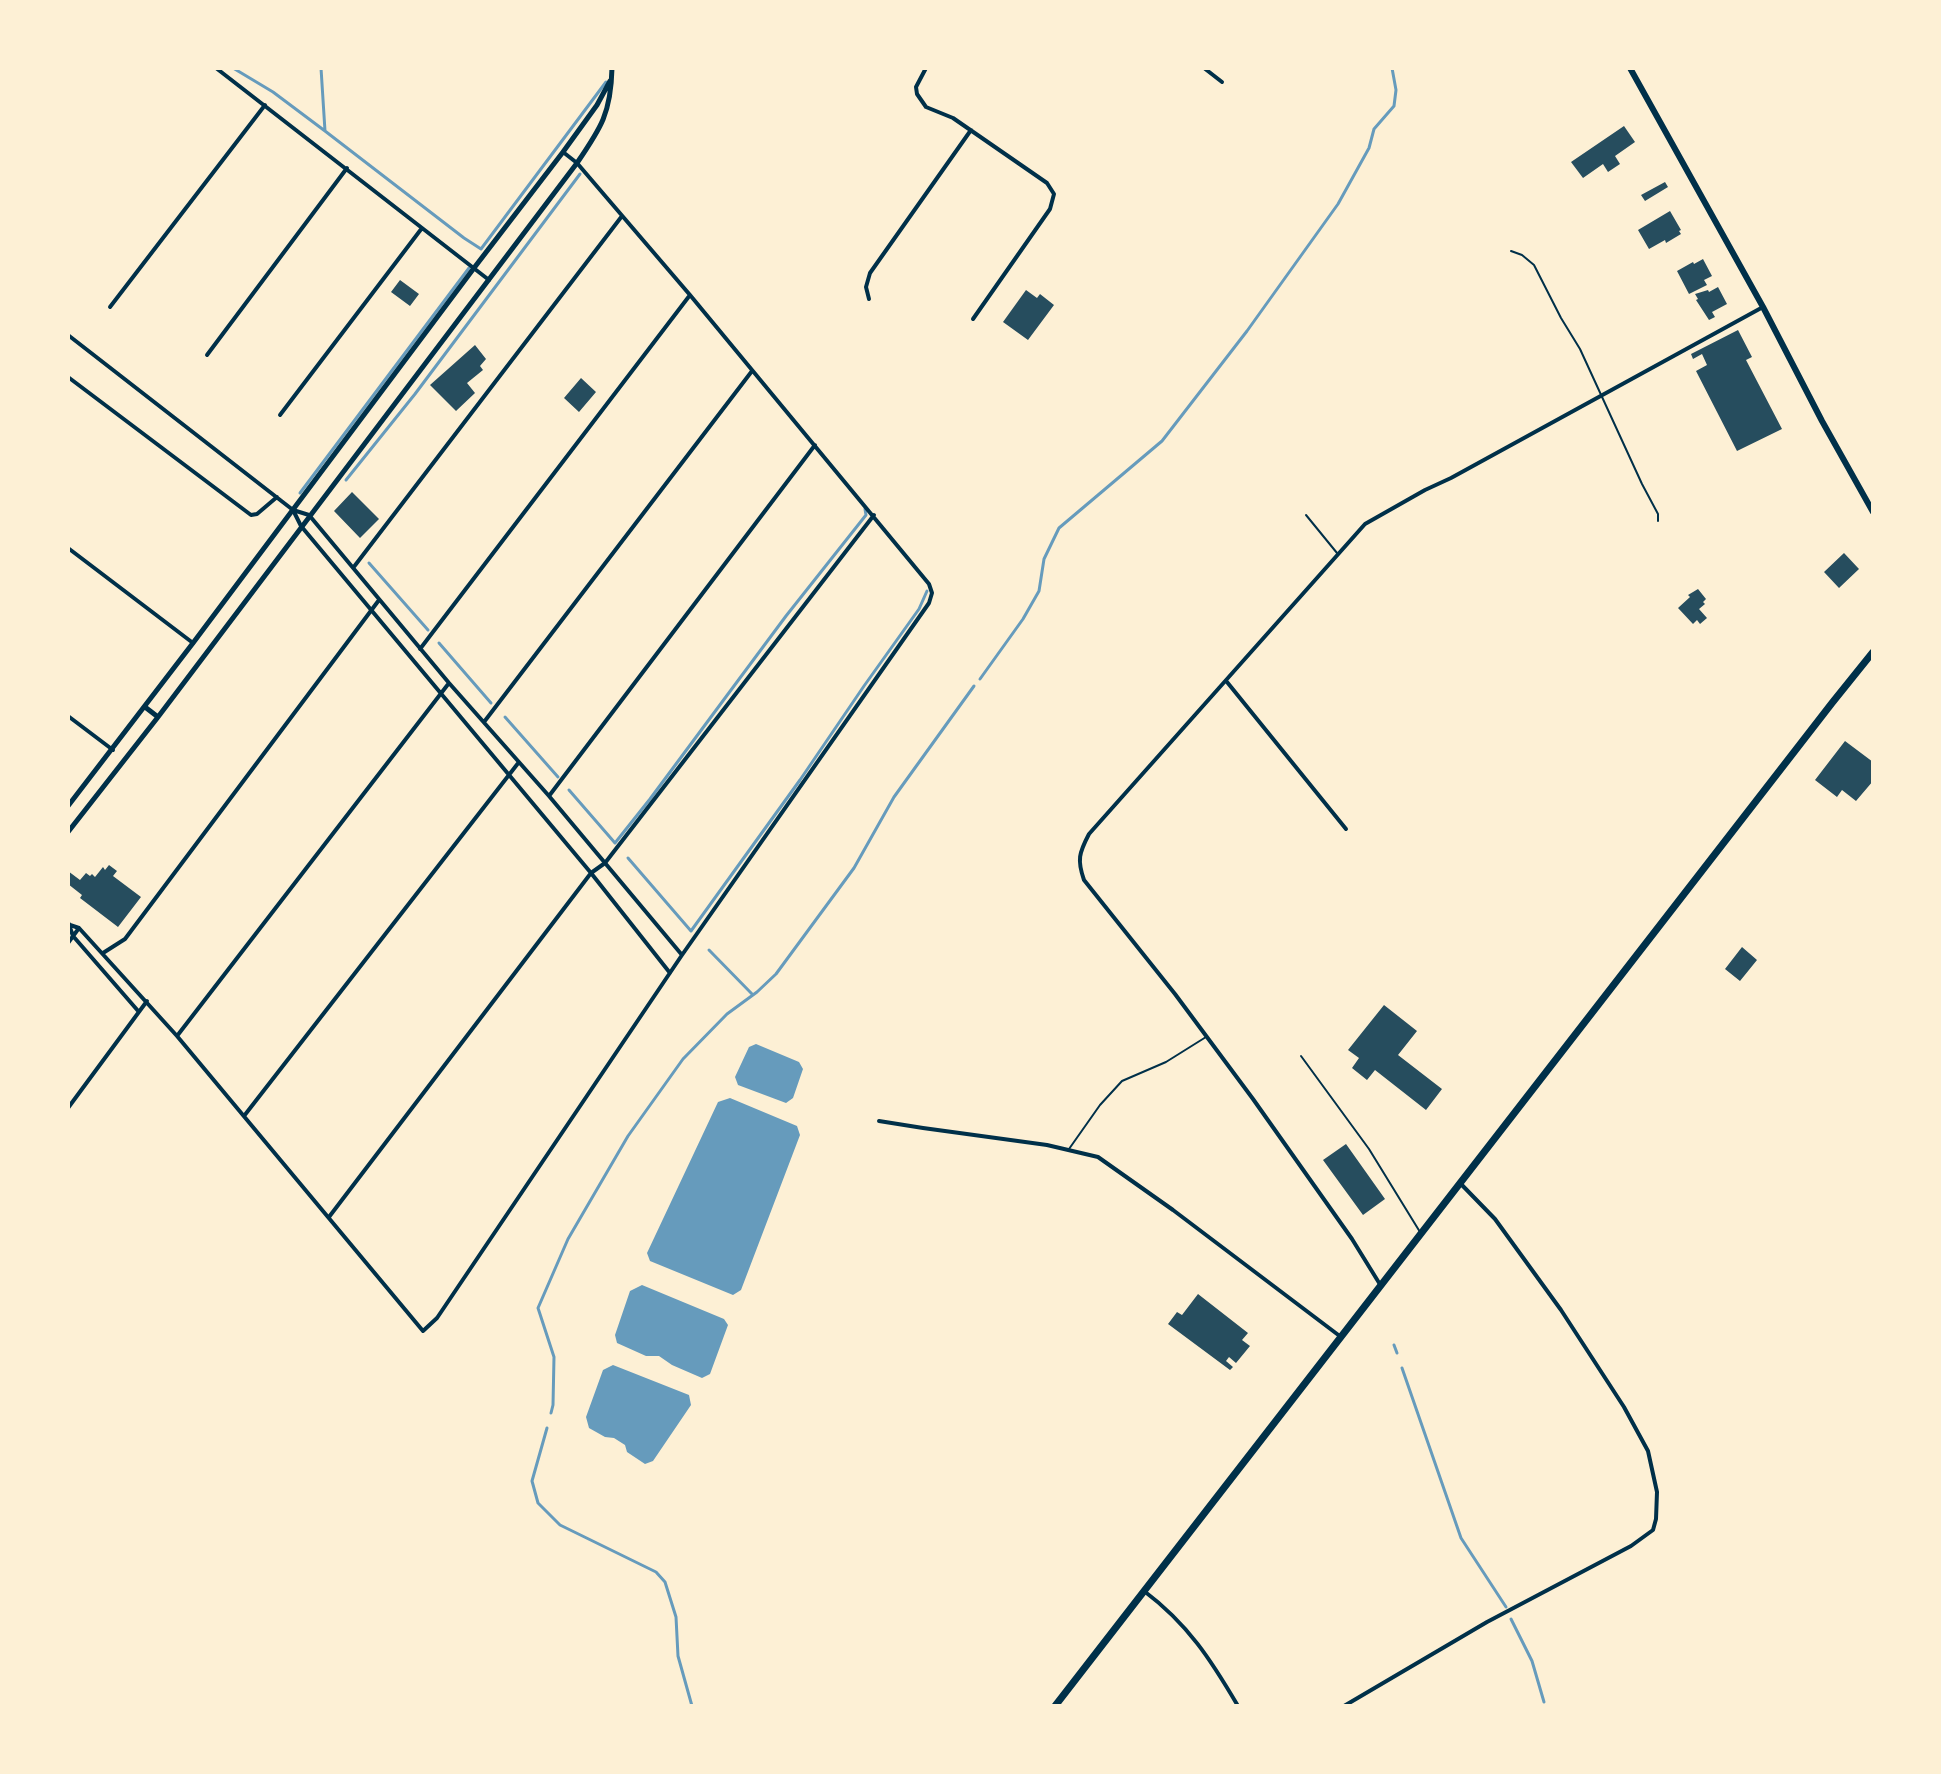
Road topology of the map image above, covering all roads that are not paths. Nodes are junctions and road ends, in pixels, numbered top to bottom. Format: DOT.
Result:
graph roads {
  1 [pos="216,68"];
  2 [pos="612,68"];
  3 [pos="926,68"];
  4 [pos="1204,68"];
  5 [pos="1219,68"];
  6 [pos="1630,68"];
  7 [pos="1214,75"];
  8 [pos="612,77"];
  9 [pos="1222,82"];
  10 [pos="265,105"];
  11 [pos="971,130"];
  12 [pos="563,152"];
  13 [pos="577,163"];
  14 [pos="347,168"];
  15 [pos="622,216"];
  16 [pos="422,228"];
  17 [pos="1511,251"];
  18 [pos="474,268"];
  19 [pos="489,280"];
  20 [pos="690,295"];
  21 [pos="869,299"];
  22 [pos="110,307"];
  23 [pos="1763,307"];
  24 [pos="973,319"];
  25 [pos="68,335"];
  26 [pos="207,355"];
  27 [pos="752,370"];
  28 [pos="68,377"];
  29 [pos="1602,395"];
  30 [pos="280,415"];
  31 [pos="815,445"];
  32 [pos="277,497"];
  33 [pos="293,510"];
  34 [pos="1873,512"];
  35 [pos="309,515"];
  36 [pos="874,515"];
  37 [pos="1306,515"];
  38 [pos="1658,521"];
  39 [pos="301,526"];
  40 [pos="68,548"];
  41 [pos="1338,554"];
  42 [pos="353,568"];
  43 [pos="379,600"];
  44 [pos="371,610"];
  45 [pos="193,643"];
  46 [pos="420,649"];
  47 [pos="1873,652"];
  48 [pos="1226,681"];
  49 [pos="449,683"];
  50 [pos="441,693"];
  51 [pos="145,707"];
  52 [pos="68,716"];
  53 [pos="158,717"];
  54 [pos="484,722"];
  55 [pos="113,750"];
  56 [pos="519,762"];
  57 [pos="509,775"];
  58 [pos="549,796"];
  59 [pos="68,806"];
  60 [pos="69,827"];
  61 [pos="1346,829"];
  62 [pos="605,863"];
  63 [pos="591,873"];
  64 [pos="69,923"];
  65 [pos="79,928"];
  66 [pos="73,936"];
  67 [pos="68,943"];
  68 [pos="103,953"];
  69 [pos="682,955"];
  70 [pos="670,973"];
  71 [pos="147,1001"];
  72 [pos="139,1012"];
  73 [pos="177,1036"];
  74 [pos="1207,1036"];
  75 [pos="1301,1056"];
  76 [pos="68,1108"];
  77 [pos="244,1116"];
  78 [pos="879,1121"];
  79 [pos="1068,1150"];
  80 [pos="1460,1183"];
  81 [pos="328,1218"];
  82 [pos="1421,1233"];
  83 [pos="1381,1286"];
  84 [pos="1341,1337"];
  85 [pos="1143,1591"];
  86 [pos="1055,1706"];
  87 [pos="1238,1706"];
  88 [pos="1344,1706"];
  1 -- 10 [label="street"];
  2 -- 8 [label="street"];
  3 -- 11 [label="street"];
  4 -- 7 [label="street"];
  5 -- 7 [label="street"];
  6 -- 23 [label="main road"];
  7 -- 9 [label="street"];
  8 -- 12 [label="street"];
  8 -- 13 [label="street"];
  10 -- 14 [label="street"];
  10 -- 22 [label="street"];
  11 -- 21 [label="street"];
  11 -- 24 [label="street"];
  12 -- 13 [label="street"];
  12 -- 18 [label="street"];
  13 -- 15 [label="street"];
  13 -- 19 [label="street"];
  14 -- 16 [label="street"];
  14 -- 26 [label="street"];
  15 -- 20 [label="street"];
  15 -- 42 [label="street"];
  16 -- 18 [label="street"];
  16 -- 30 [label="street"];
  17 -- 29 [label="lane"];
  18 -- 19 [label="street"];
  18 -- 33 [label="street"];
  19 -- 35 [label="street"];
  20 -- 27 [label="street"];
  20 -- 46 [label="street"];
  23 -- 29 [label="street"];
  23 -- 34 [label="main road"];
  25 -- 32 [label="street"];
  27 -- 31 [label="street"];
  27 -- 54 [label="street"];
  28 -- 32 [label="street"];
  29 -- 38 [label="lane"];
  29 -- 41 [label="street"];
  31 -- 36 [label="street"];
  31 -- 58 [label="street"];
  32 -- 33 [label="street"];
  33 -- 35 [label="street"];
  33 -- 39 [label="street"];
  33 -- 45 [label="street"];
  35 -- 39 [label="street"];
  35 -- 42 [label="street"];
  36 -- 62 [label="street"];
  36 -- 69 [label="street"];
  37 -- 41 [label="lane"];
  39 -- 44 [label="street"];
  39 -- 53 [label="street"];
  40 -- 45 [label="street"];
  41 -- 48 [label="street"];
  42 -- 43 [label="street"];
  43 -- 44 [label="street"];
  43 -- 46 [label="street"];
  44 -- 50 [label="street"];
  44 -- 68 [label="street"];
  45 -- 51 [label="street"];
  46 -- 49 [label="street"];
  47 -- 80 [label="main road"];
  48 -- 61 [label="street"];
  48 -- 74 [label="street"];
  49 -- 50 [label="street"];
  49 -- 54 [label="street"];
  50 -- 57 [label="street"];
  50 -- 73 [label="street"];
  51 -- 53 [label="street"];
  51 -- 55 [label="street"];
  52 -- 55 [label="street"];
  53 -- 60 [label="street"];
  54 -- 56 [label="street"];
  55 -- 59 [label="street"];
  56 -- 57 [label="street"];
  56 -- 58 [label="street"];
  57 -- 63 [label="street"];
  57 -- 77 [label="street"];
  58 -- 62 [label="street"];
  62 -- 63 [label="street"];
  62 -- 69 [label="street"];
  63 -- 70 [label="street"];
  63 -- 81 [label="street"];
  64 -- 65 [label="street"];
  64 -- 66 [label="street"];
  65 -- 66 [label="street"];
  65 -- 68 [label="street"];
  66 -- 67 [label="street"];
  66 -- 72 [label="street"];
  68 -- 71 [label="street"];
  69 -- 70 [label="street"];
  70 -- 81 [label="street"];
  71 -- 72 [label="street"];
  71 -- 73 [label="street"];
  72 -- 76 [label="street"];
  73 -- 77 [label="street"];
  74 -- 79 [label="lane"];
  74 -- 83 [label="street"];
  75 -- 82 [label="lane"];
  77 -- 81 [label="street"];
  78 -- 79 [label="street"];
  79 -- 84 [label="street"];
  80 -- 82 [label="main road"];
  80 -- 88 [label="street"];
  82 -- 83 [label="main road"];
  83 -- 84 [label="main road"];
  84 -- 85 [label="main road"];
  85 -- 86 [label="main road"];
  85 -- 87 [label="street"];
}
